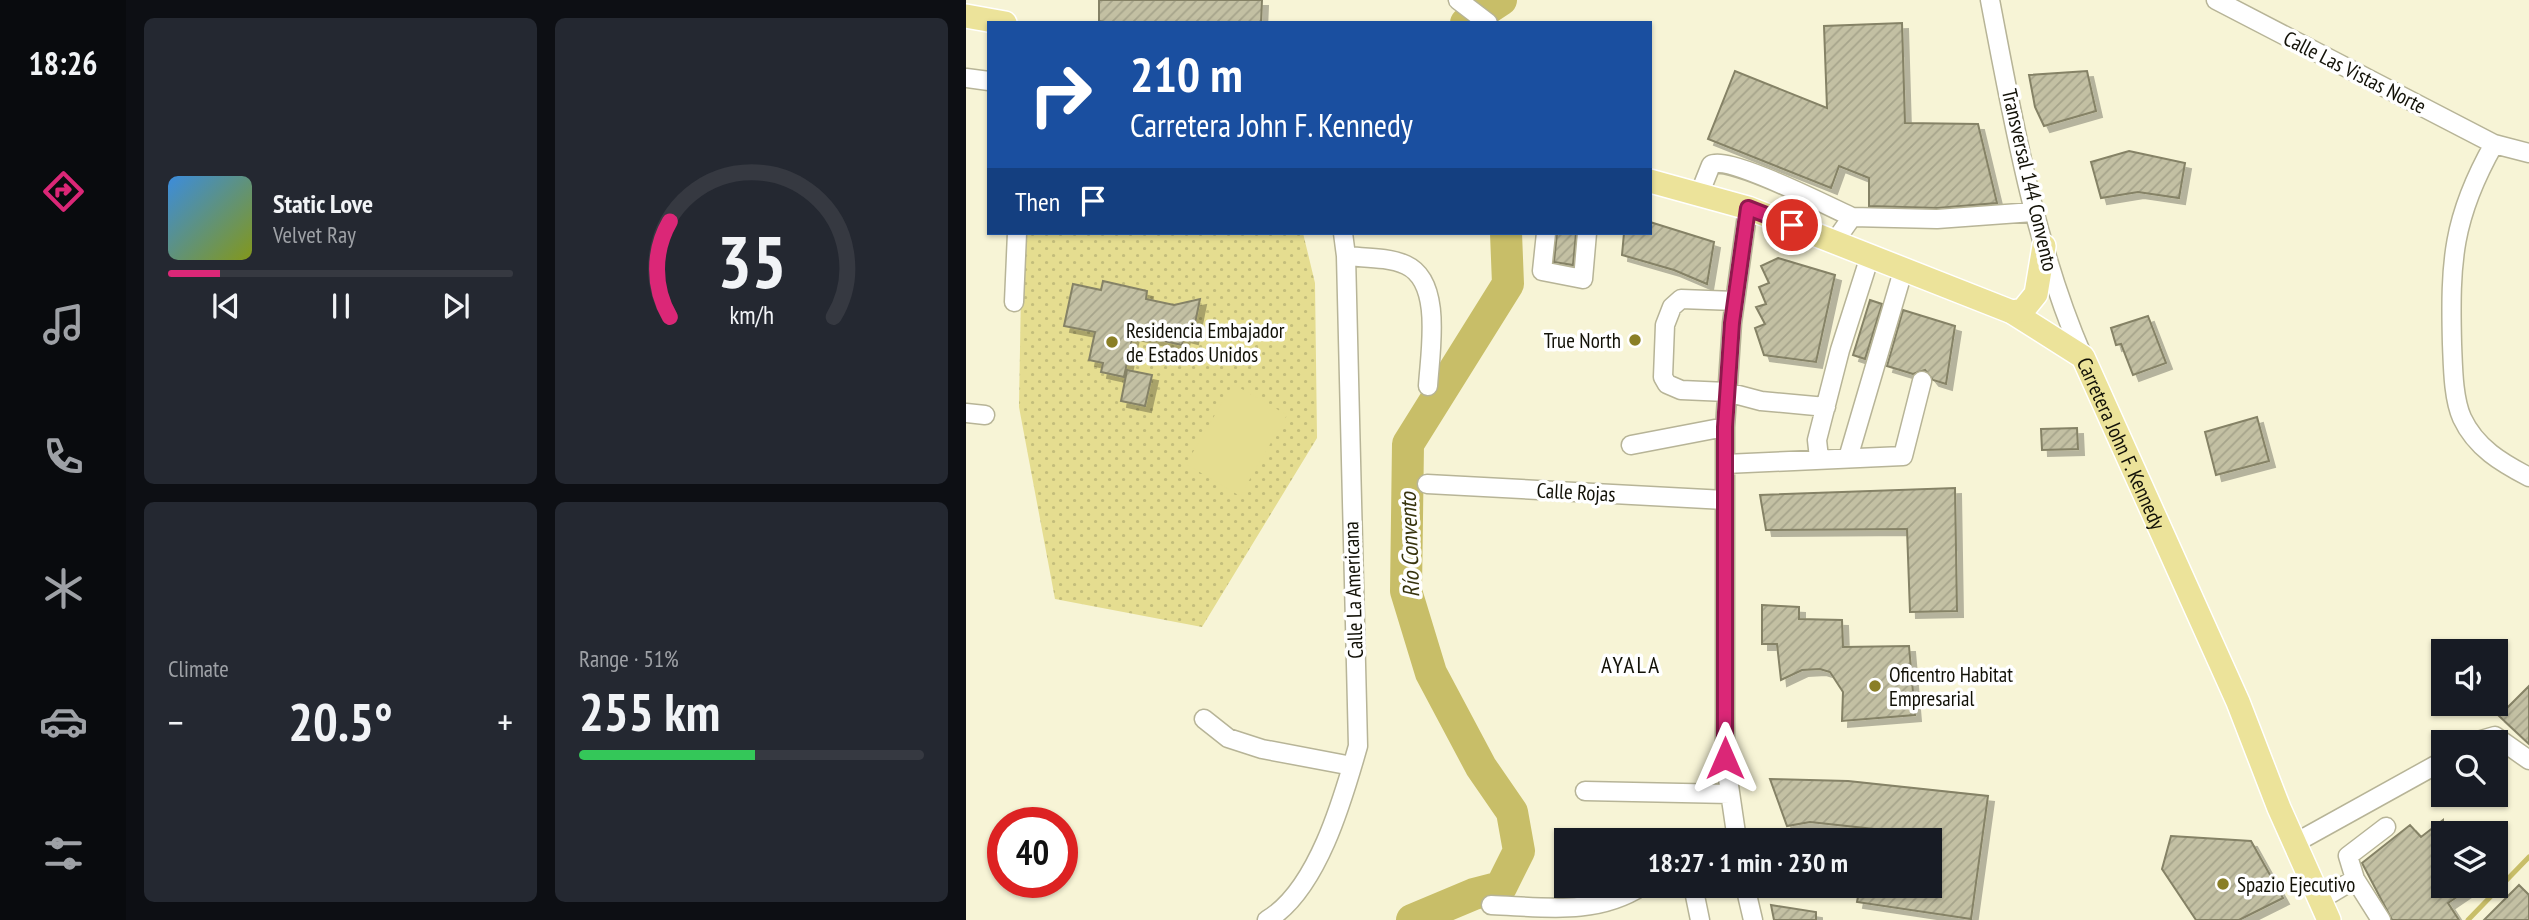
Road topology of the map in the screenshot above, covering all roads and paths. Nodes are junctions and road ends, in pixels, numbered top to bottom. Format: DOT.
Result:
graph roads {
  1 [pos="1458,0"];
  2 [pos="1990,0"];
  3 [pos="2216,0"];
  4 [pos="966,16"];
  5 [pos="994,21"];
  6 [pos="1485,21"];
  7 [pos="966,78"];
  8 [pos="987,81"];
  9 [pos="2494,144"];
  10 [pos="2529,153"];
  11 [pos="1652,182"];
  12 [pos="1699,195"];
  13 [pos="1748,208"];
  14 [pos="2033,212"];
  15 [pos="1852,217"];
  16 [pos="1017,235"];
  17 [pos="1343,235"];
  18 [pos="1546,235"];
  19 [pos="1587,235"];
  20 [pos="1835,241"];
  21 [pos="2044,246"];
  22 [pos="1346,256"];
  23 [pos="1870,256"];
  24 [pos="1903,271"];
  25 [pos="1735,301"];
  26 [pos="1014,302"];
  27 [pos="2012,312"];
  28 [pos="2083,357"];
  29 [pos="1922,381"];
  30 [pos="1428,386"];
  31 [pos="1727,392"];
  32 [pos="1761,401"];
  33 [pos="1826,407"];
  34 [pos="966,413"];
  35 [pos="985,415"];
  36 [pos="1726,421"];
  37 [pos="1631,445"];
  38 [pos="1819,458"];
  39 [pos="1848,458"];
  40 [pos="1725,464"];
  41 [pos="2529,477"];
  42 [pos="1427,484"];
  43 [pos="1725,499"];
  44 [pos="1204,719"];
  45 [pos="2508,745"];
  46 [pos="2529,760"];
  47 [pos="1352,766"];
  48 [pos="2431,768"];
  49 [pos="1585,791"];
  50 [pos="1730,794"];
  51 [pos="2386,827"];
  52 [pos="1735,828"];
  53 [pos="2295,843"];
  54 [pos="2355,879"];
  55 [pos="1620,898"];
  56 [pos="1695,898"];
  57 [pos="1748,898"];
  58 [pos="1490,905"];
  59 [pos="2325,910"];
  60 [pos="1267,920"];
  61 [pos="1700,920"];
  62 [pos="1753,920"];
  63 [pos="2381,920"];
  1 -- 6 [label="street"];
  2 -- 14 [label="street, Transversal 144 Convento"];
  3 -- 9 [label="street, Calle Las Vistas Norte"];
  4 -- 5 [label="main road"];
  7 -- 8 [label="street"];
  9 -- 10 [label="street, Calle Las Vistas Norte"];
  9 -- 41 [label="street"];
  11 -- 12 [label="main road, Carretera John F. Kennedy"];
  12 -- 13 [label="main road, Carretera John F. Kennedy"];
  12 -- 15 [label="street"];
  13 -- 20 [label="main road, Carretera John F. Kennedy"];
  13 -- 25 [label="street"];
  14 -- 15 [label="street"];
  14 -- 21 [label="street, Transversal 144 Convento"];
  15 -- 20 [label="street"];
  16 -- 26 [label="street"];
  17 -- 22 [label="street, Calle La Americana"];
  18 -- 19 [label="street"];
  20 -- 23 [label="main road, Carretera John F. Kennedy"];
  21 -- 27 [label="main road"];
  21 -- 28 [label="street, Transversal 144 Convento"];
  22 -- 30 [label="street"];
  22 -- 47 [label="street, Calle La Americana"];
  23 -- 24 [label="main road, Carretera John F. Kennedy"];
  23 -- 33 [label="street"];
  24 -- 27 [label="main road, Carretera John F. Kennedy"];
  24 -- 39 [label="street"];
  25 -- 31 [label="street"];
  25 -- 31 [label="street"];
  27 -- 28 [label="main road, Carretera John F. Kennedy"];
  28 -- 53 [label="main road, Carretera John F. Kennedy"];
  29 -- 39 [label="street"];
  31 -- 32 [label="street"];
  31 -- 36 [label="street"];
  32 -- 33 [label="street"];
  32 -- 36 [label="street"];
  33 -- 38 [label="street"];
  34 -- 35 [label="street"];
  36 -- 37 [label="street"];
  36 -- 40 [label="street"];
  38 -- 39 [label="street"];
  38 -- 40 [label="street"];
  40 -- 43 [label="street"];
  42 -- 43 [label="street, Calle Rojas"];
  43 -- 50 [label="street"];
  44 -- 47 [label="street"];
  45 -- 46 [label="street"];
  47 -- 60 [label="street, Calle La Americana"];
  48 -- 53 [label="street"];
  49 -- 50 [label="street"];
  50 -- 52 [label="street"];
  51 -- 54 [label="street"];
  53 -- 59 [label="main road, Carretera John F. Kennedy"];
  54 -- 59 [label="street"];
  54 -- 63 [label="street"];
  55 -- 58 [label="street"];
  56 -- 61 [label="street"];
  57 -- 62 [label="street"];
}
